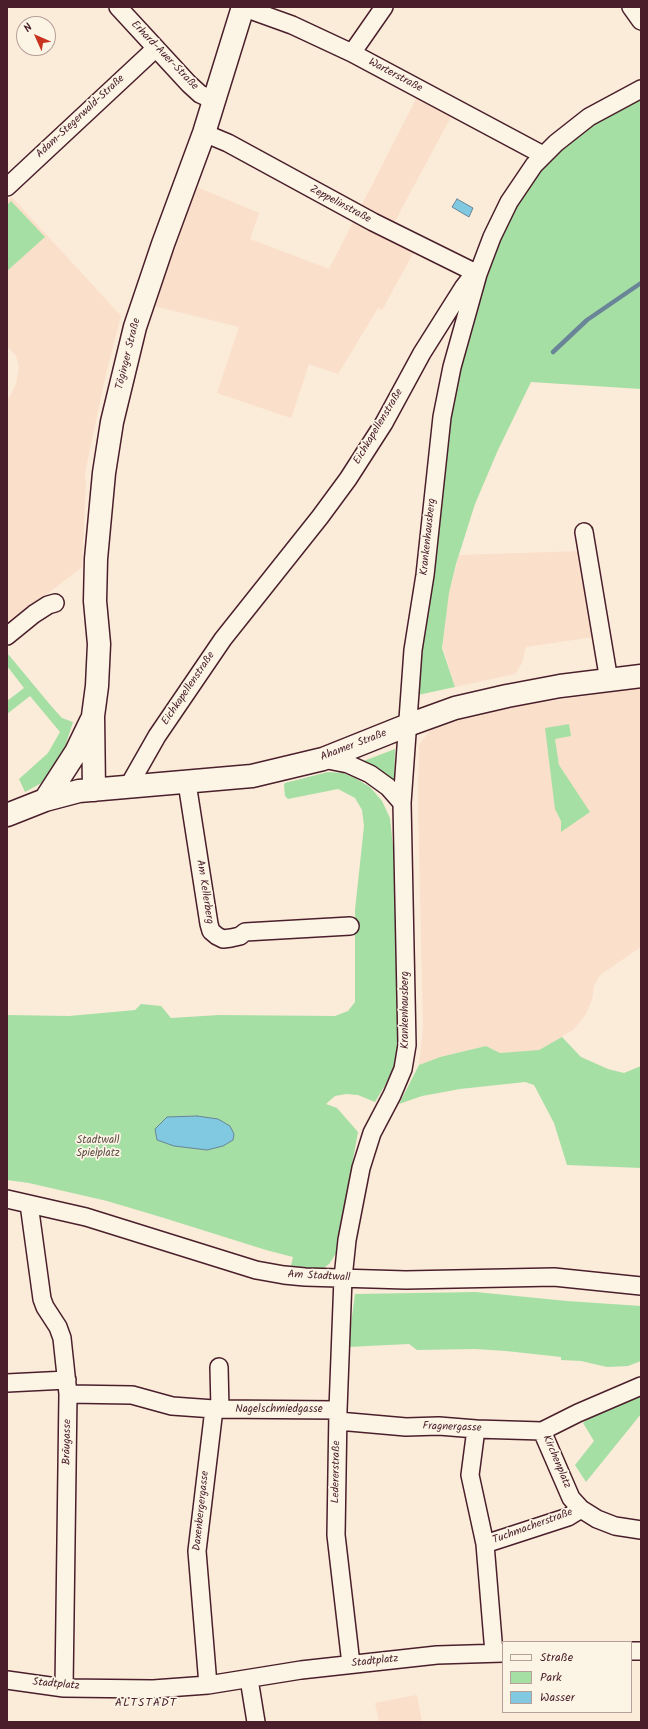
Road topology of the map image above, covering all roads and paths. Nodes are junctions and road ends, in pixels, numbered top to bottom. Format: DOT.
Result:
graph roads {
  1 [pos="118,7"];
  2 [pos="243,7"];
  3 [pos="384,7"];
  4 [pos="631,7"];
  5 [pos="641,21"];
  6 [pos="156,48"];
  7 [pos="352,53"];
  8 [pos="641,89"];
  9 [pos="215,101"];
  10 [pos="204,133"];
  11 [pos="543,155"];
  12 [pos="7,187"];
  13 [pos="478,274"];
  14 [pos="584,532"];
  15 [pos="55,603"];
  16 [pos="7,636"];
  17 [pos="641,676"];
  18 [pos="609,681"];
  19 [pos="93,716"];
  20 [pos="408,725"];
  21 [pos="76,752"];
  22 [pos="324,759"];
  23 [pos="187,783"];
  24 [pos="128,786"];
  25 [pos="87,791"];
  26 [pos="45,800"];
  27 [pos="402,803"];
  28 [pos="7,815"];
  29 [pos="350,926"];
  30 [pos="7,1199"];
  31 [pos="29,1204"];
  32 [pos="343,1278"];
  33 [pos="641,1286"];
  34 [pos="219,1367"];
  35 [pos="7,1383"];
  36 [pos="641,1386"];
  37 [pos="68,1387"];
  38 [pos="217,1410"];
  39 [pos="338,1416"];
  40 [pos="476,1429"];
  41 [pos="542,1431"];
  42 [pos="581,1509"];
  43 [pos="641,1530"];
  44 [pos="485,1544"];
  45 [pos="498,1653"];
  46 [pos="351,1664"];
  47 [pos="248,1679"];
  48 [pos="7,1680"];
  49 [pos="208,1685"];
  50 [pos="64,1688"];
  51 [pos="254,1716"];
  1 -- 6 [label="street, Erhard-Auer-Straße"];
  2 -- 7 [label="street, Warterstraße"];
  2 -- 9 [label="street, Töginger Straße"];
  3 -- 7 [label="street"];
  4 -- 5 [label="street"];
  6 -- 9 [label="street, Erhard-Auer-Straße"];
  6 -- 12 [label="street, Adam-Stegerwald-Straße"];
  7 -- 11 [label="street, Warterstraße"];
  8 -- 11 [label="street, Eichkapellenstraße"];
  9 -- 10 [label="street, Töginger Straße"];
  10 -- 13 [label="street, Zeppelinstraße"];
  10 -- 19 [label="street, Töginger Straße"];
  11 -- 13 [label="street, Eichkapellenstraße"];
  13 -- 20 [label="street, Krankenhausberg"];
  13 -- 24 [label="street, Eichkapellenstraße"];
  14 -- 18 [label="street"];
  15 -- 16 [label="street"];
  17 -- 18 [label="street, Ahamer Straße"];
  18 -- 20 [label="street, Ahamer Straße"];
  19 -- 21 [label="street, Töginger Straße"];
  19 -- 25 [label="street, Töginger Straße"];
  20 -- 22 [label="street, Ahamer Straße"];
  20 -- 27 [label="street, Krankenhausberg"];
  21 -- 25 [label="street, Töginger Straße"];
  21 -- 26 [label="street, Töginger Straße"];
  22 -- 23 [label="street, Ahamer Straße"];
  22 -- 27 [label="street"];
  23 -- 24 [label="street, Ahamer Straße"];
  23 -- 29 [label="street, Am Kellerberg"];
  24 -- 25 [label="street, Ahamer Straße"];
  25 -- 26 [label="street"];
  26 -- 28 [label="street"];
  27 -- 32 [label="street, Krankenhausberg"];
  30 -- 31 [label="street, Am Stadtwall"];
  31 -- 32 [label="street, Am Stadtwall"];
  31 -- 37 [label="street, Bräugasse"];
  32 -- 33 [label="street, Am Stadtwall"];
  32 -- 39 [label="street, Ledererstraße"];
  34 -- 38 [label="street, Nagelschmiedgasse"];
  35 -- 37 [label="street, Nagelschmiedgasse"];
  36 -- 41 [label="street, Kirchenplatz"];
  37 -- 38 [label="street, Nagelschmiedgasse"];
  37 -- 50 [label="street, Bräugasse"];
  38 -- 39 [label="street, Nagelschmiedgasse"];
  38 -- 49 [label="street, Daxenbergergasse"];
  39 -- 40 [label="street, Fragnergasse"];
  39 -- 46 [label="street, Ledererstraße"];
  40 -- 41 [label="street, Fragnergasse"];
  40 -- 44 [label="street, Tuchmacherstraße"];
  41 -- 42 [label="street, Kirchenplatz"];
  42 -- 43 [label="street, Kirchenplatz"];
  42 -- 44 [label="street, Tuchmacherstraße"];
  44 -- 45 [label="street, Tuchmacherstraße"];
  45 -- 46 [label="street, Stadtplatz"];
  46 -- 47 [label="street, Stadtplatz"];
  47 -- 49 [label="street, Stadtplatz"];
  47 -- 51 [label="street"];
  48 -- 50 [label="street, Stadtplatz"];
  49 -- 50 [label="street, Stadtplatz"];
}
